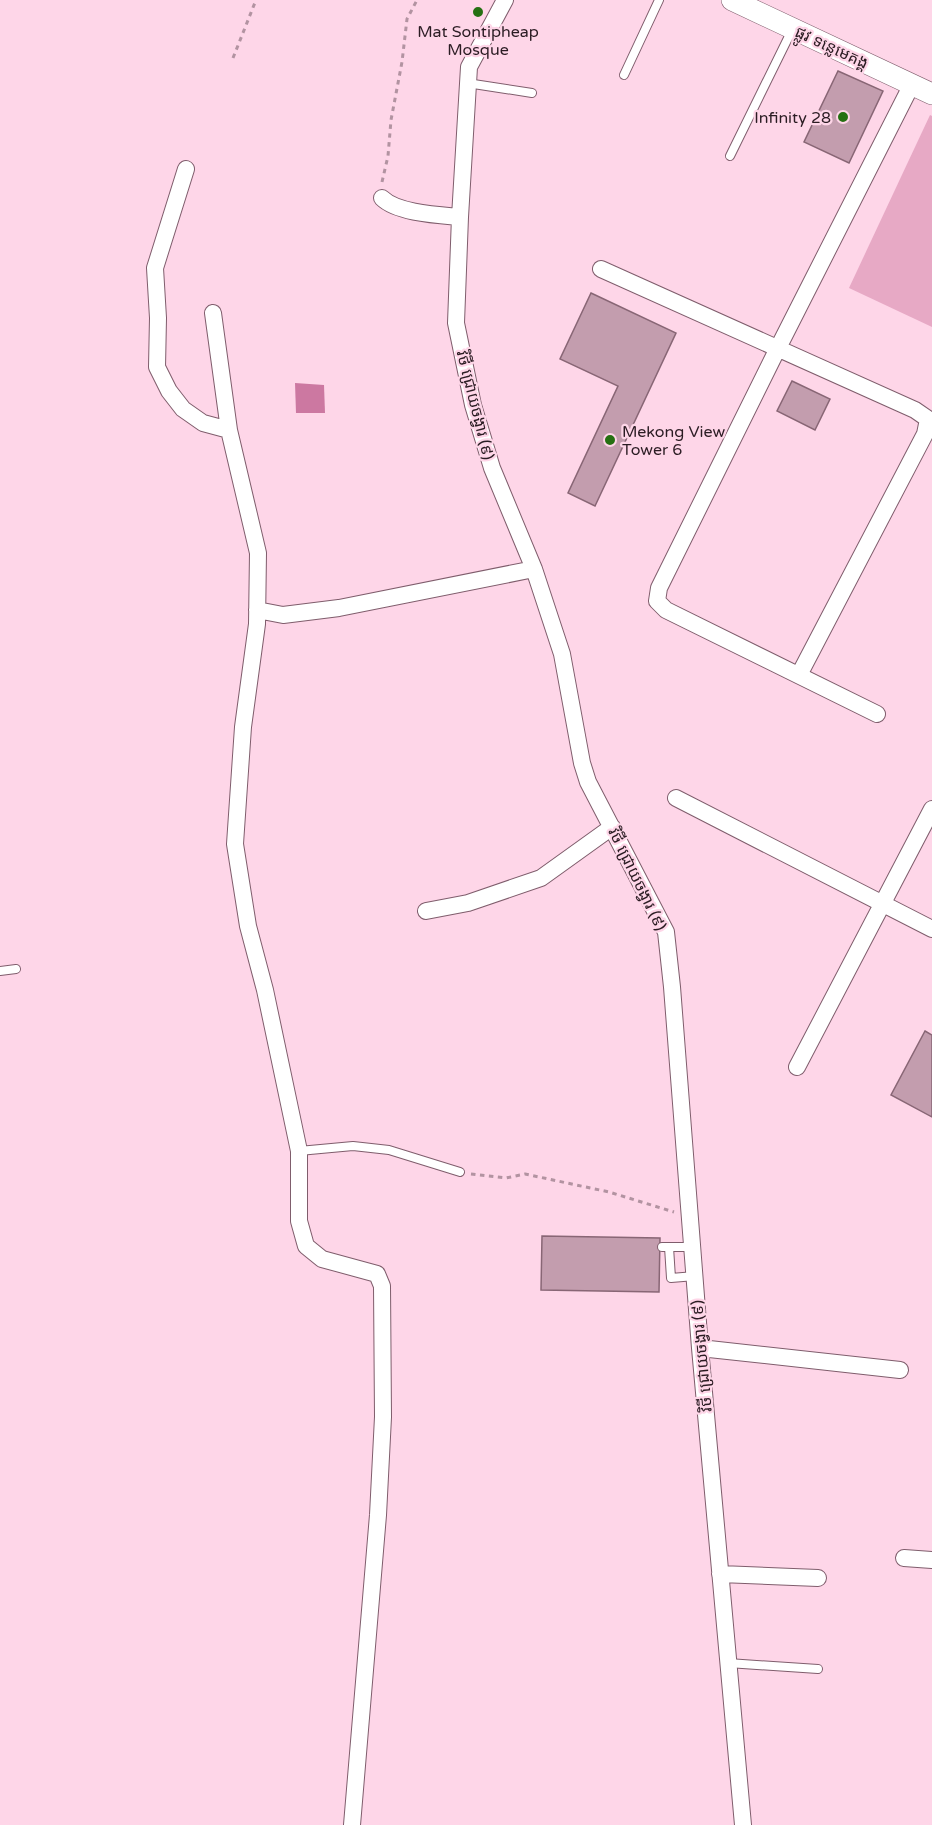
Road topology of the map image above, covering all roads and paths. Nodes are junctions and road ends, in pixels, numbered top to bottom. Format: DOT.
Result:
graph roads {
  1 [pos="256,0"];
  2 [pos="417,0"];
  3 [pos="505,0"];
  4 [pos="659,0"];
  5 [pos="732,0"];
  6 [pos="793,29"];
  7 [pos="233,58"];
  8 [pos="624,75"];
  9 [pos="467,83"];
  10 [pos="912,84"];
  11 [pos="532,93"];
  12 [pos="932,94"];
  13 [pos="730,156"];
  14 [pos="186,169"];
  15 [pos="382,198"];
  16 [pos="460,217"];
  17 [pos="601,269"];
  18 [pos="213,313"];
  19 [pos="777,350"];
  20 [pos="229,430"];
  21 [pos="534,569"];
  22 [pos="258,610"];
  23 [pos="799,675"];
  24 [pos="877,714"];
  25 [pos="676,798"];
  26 [pos="932,808"];
  27 [pos="612,827"];
  28 [pos="882,904"];
  29 [pos="426,911"];
  30 [pos="932,929"];
  31 [pos="16,969"];
  32 [pos="0,971"];
  33 [pos="797,1067"];
  34 [pos="299,1151"];
  35 [pos="460,1173"];
  36 [pos="691,1218"];
  37 [pos="693,1247"];
  38 [pos="695,1276"];
  39 [pos="700,1348"];
  40 [pos="900,1370"];
  41 [pos="904,1558"];
  42 [pos="932,1560"];
  43 [pos="720,1574"];
  44 [pos="818,1578"];
  45 [pos="728,1663"];
  46 [pos="818,1669"];
  47 [pos="352,1825"];
  48 [pos="743,1825"];
  1 -- 7 [label="path"];
  2 -- 15 [label="path"];
  3 -- 9 [label="street, វិថី ជ្រោយចង្វារ (៩)"];
  4 -- 8 [label="lane"];
  5 -- 6 [label="street, ផ្លូវ ទន្លេមេគង្គ"];
  6 -- 10 [label="street, ផ្លូវ ទន្លេមេគង្គ"];
  6 -- 13 [label="lane"];
  9 -- 11 [label="lane"];
  9 -- 16 [label="street, វិថី ជ្រោយចង្វារ (៩)"];
  10 -- 12 [label="street, ផ្លូវ ទន្លេមេគង្គ"];
  10 -- 19 [label="street"];
  14 -- 20 [label="street"];
  15 -- 16 [label="street"];
  16 -- 21 [label="street, វិថី ជ្រោយចង្វារ (៩)"];
  17 -- 19 [label="street"];
  18 -- 20 [label="street"];
  19 -- 23 [label="street"];
  19 -- 23 [label="street"];
  20 -- 22 [label="street"];
  21 -- 22 [label="street"];
  21 -- 27 [label="street, វិថី ជ្រោយចង្វារ (៩)"];
  22 -- 34 [label="street"];
  23 -- 24 [label="street"];
  25 -- 28 [label="street"];
  26 -- 28 [label="street"];
  27 -- 29 [label="street"];
  27 -- 36 [label="street, វិថី ជ្រោយចង្វារ (៩)"];
  28 -- 30 [label="street"];
  28 -- 33 [label="street"];
  31 -- 32 [label="lane"];
  34 -- 35 [label="lane"];
  34 -- 47 [label="street"];
  35 -- 36 [label="path"];
  36 -- 37 [label="street, វិថី ជ្រោយចង្វារ (៩)"];
  37 -- 38 [label="street, វិថី ជ្រោយចង្វារ (៩)"];
  37 -- 38 [label="lane"];
  38 -- 39 [label="street, វិថី ជ្រោយចង្វារ (៩)"];
  39 -- 40 [label="street"];
  39 -- 43 [label="street, វិថី ជ្រោយចង្វារ (៩)"];
  41 -- 42 [label="street"];
  43 -- 44 [label="street"];
  43 -- 45 [label="street, វិថី ជ្រោយចង្វារ (៩)"];
  45 -- 46 [label="lane"];
  45 -- 48 [label="street, វិថី ជ្រោយចង្វារ (៩)"];
}
